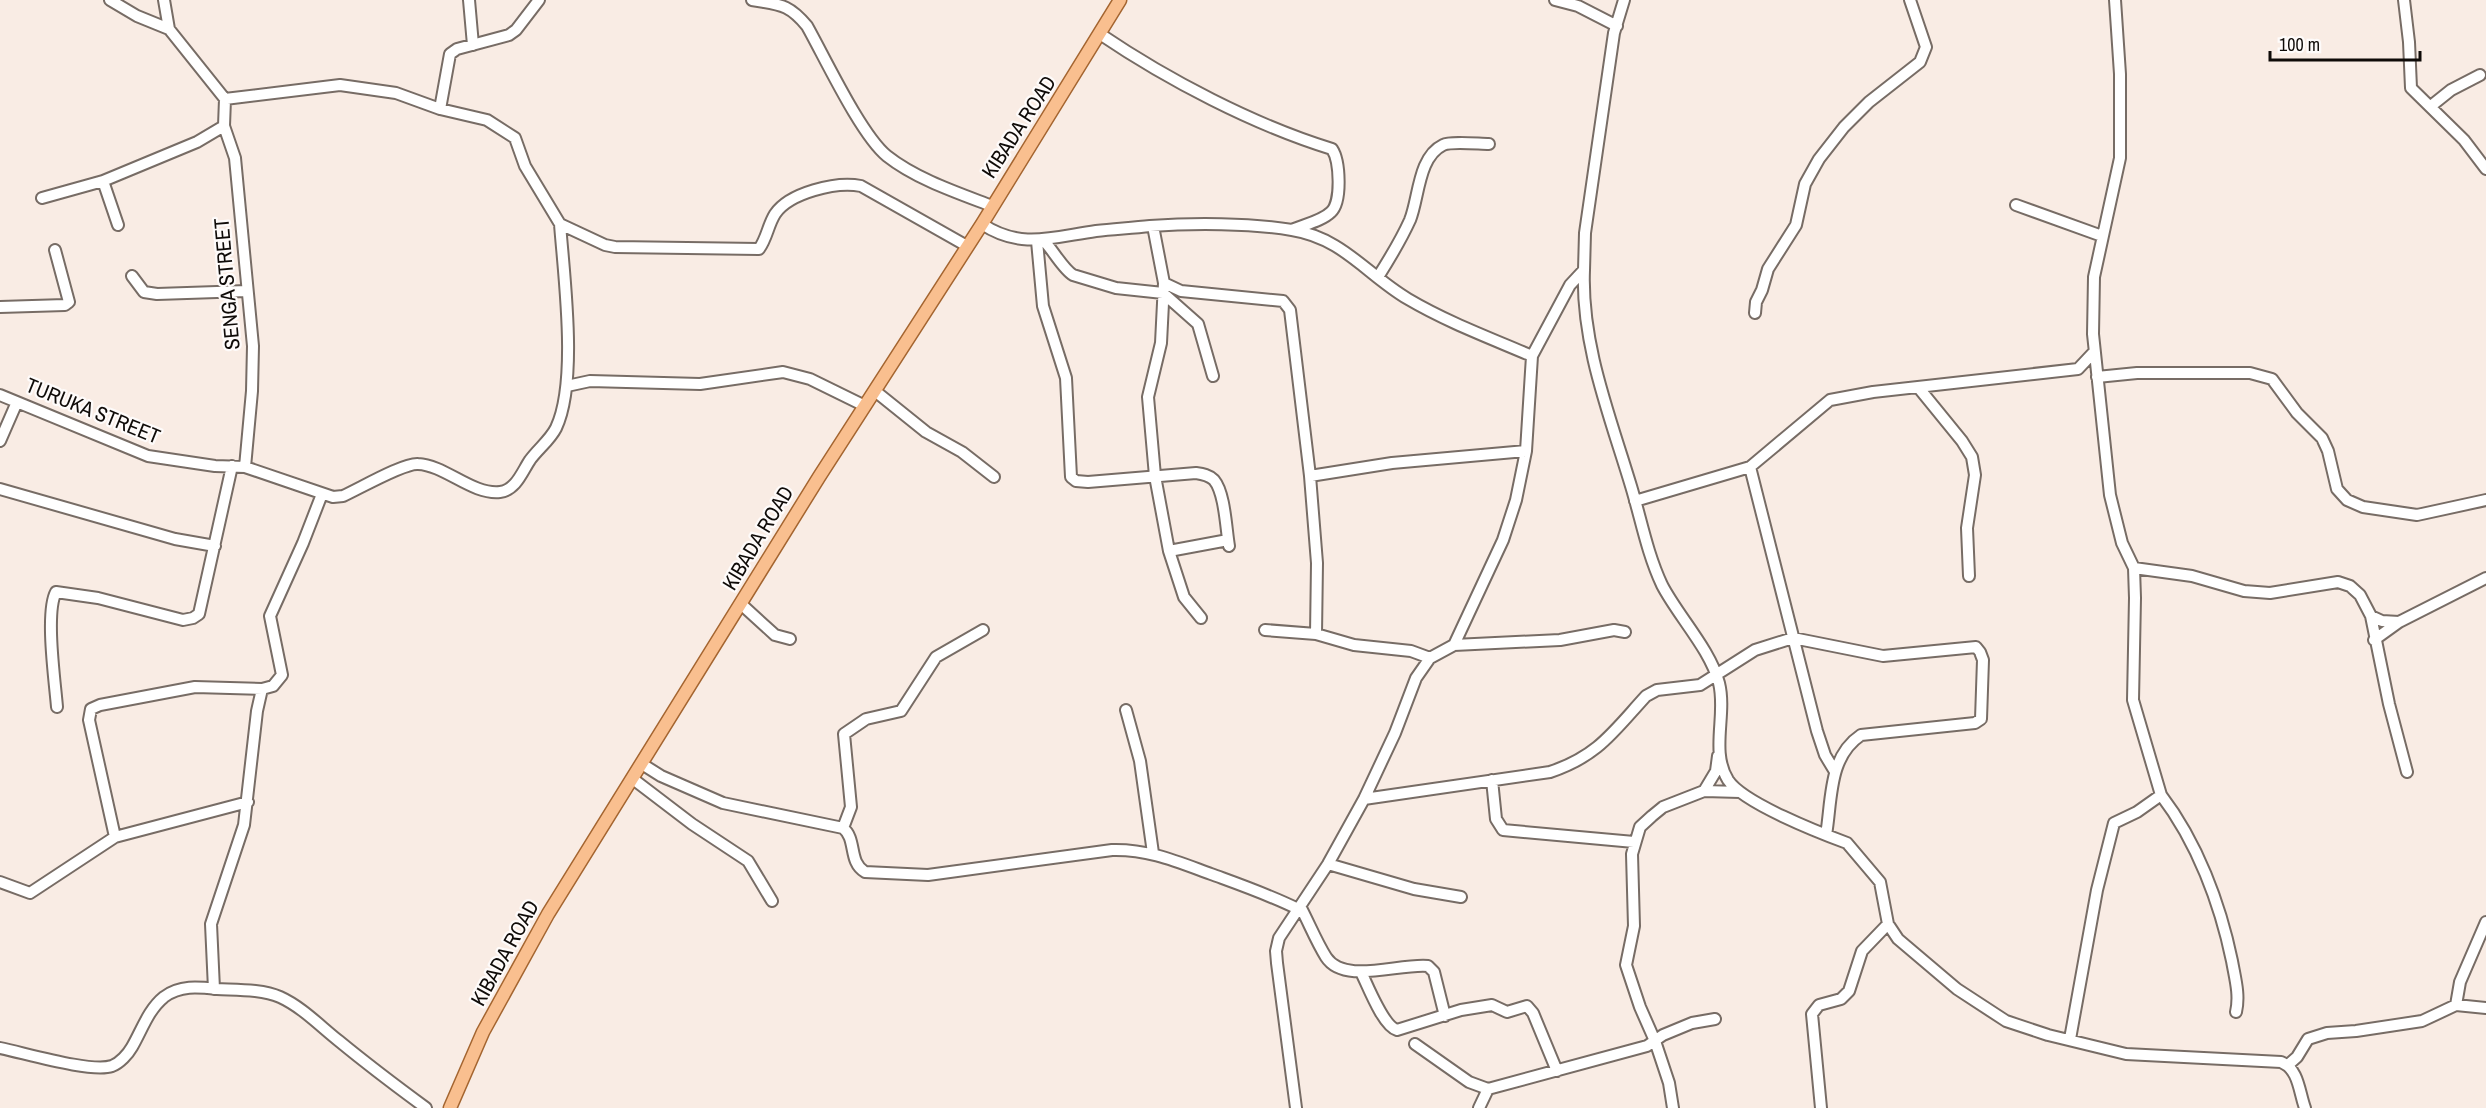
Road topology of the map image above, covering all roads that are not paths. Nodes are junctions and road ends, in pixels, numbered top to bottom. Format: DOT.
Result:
graph roads {
  1 [pos="110,0"];
  2 [pos="164,0"];
  3 [pos="469,0"];
  4 [pos="540,0"];
  5 [pos="752,0"];
  6 [pos="1120,0"];
  7 [pos="1555,0"];
  8 [pos="1624,0"];
  9 [pos="1910,0"];
  10 [pos="2115,0"];
  11 [pos="2404,0"];
  12 [pos="1617,26"];
  13 [pos="169,29"];
  14 [pos="1100,34"];
  15 [pos="473,45"];
  16 [pos="2480,75"];
  17 [pos="225,99"];
  18 [pos="2431,106"];
  19 [pos="440,108"];
  20 [pos="224,126"];
  21 [pos="1489,144"];
  22 [pos="2486,169"];
  23 [pos="103,182"];
  24 [pos="42,198"];
  25 [pos="2016,205"];
  26 [pos="992,206"];
  27 [pos="560,224"];
  28 [pos="982,224"];
  29 [pos="118,225"];
  30 [pos="1153,226"];
  31 [pos="1292,230"];
  32 [pos="2102,236"];
  33 [pos="1040,241"];
  34 [pos="967,246"];
  35 [pos="55,250"];
  36 [pos="1584,270"];
  37 [pos="132,276"];
  38 [pos="1378,277"];
  39 [pos="1163,288"];
  40 [pos="247,291"];
  41 [pos="0,307"];
  42 [pos="1755,314"];
  43 [pos="2094,352"];
  44 [pos="1532,356"];
  45 [pos="2078,369"];
  46 [pos="1213,376"];
  47 [pos="2097,378"];
  48 [pos="567,386"];
  49 [pos="1918,387"];
  50 [pos="875,391"];
  51 [pos="0,395"];
  52 [pos="17,402"];
  53 [pos="865,406"];
  54 [pos="0,441"];
  55 [pos="1526,451"];
  56 [pos="232,466"];
  57 [pos="244,467"];
  58 [pos="1750,467"];
  59 [pos="1155,476"];
  60 [pos="1310,476"];
  61 [pos="994,477"];
  62 [pos="0,489"];
  63 [pos="322,494"];
  64 [pos="2486,500"];
  65 [pos="1635,501"];
  66 [pos="215,546"];
  67 [pos="1169,551"];
  68 [pos="2134,567"];
  69 [pos="1969,576"];
  70 [pos="2486,578"];
  71 [pos="741,604"];
  72 [pos="2371,616"];
  73 [pos="1202,618"];
  74 [pos="2399,622"];
  75 [pos="983,630"];
  76 [pos="1265,630"];
  77 [pos="1625,632"];
  78 [pos="1316,634"];
  79 [pos="1793,638"];
  80 [pos="790,639"];
  81 [pos="2374,640"];
  82 [pos="1454,645"];
  83 [pos="1430,658"];
  84 [pos="1715,673"];
  85 [pos="262,689"];
  86 [pos="57,707"];
  87 [pos="1126,710"];
  88 [pos="1718,755"];
  89 [pos="642,765"];
  90 [pos="1834,771"];
  91 [pos="2408,772"];
  92 [pos="633,779"];
  93 [pos="1492,780"];
  94 [pos="1704,791"];
  95 [pos="1740,792"];
  96 [pos="2161,795"];
  97 [pos="1364,799"];
  98 [pos="248,802"];
  99 [pos="843,828"];
  100 [pos="1826,835"];
  101 [pos="115,837"];
  102 [pos="1634,842"];
  103 [pos="1153,853"];
  104 [pos="1328,864"];
  105 [pos="0,882"];
  106 [pos="1461,897"];
  107 [pos="772,901"];
  108 [pos="1299,908"];
  109 [pos="2486,922"];
  110 [pos="1888,924"];
  111 [pos="1361,972"];
  112 [pos="214,989"];
  113 [pos="2456,1005"];
  114 [pos="2486,1008"];
  115 [pos="2236,1012"];
  116 [pos="1445,1016"];
  117 [pos="1715,1019"];
  118 [pos="2070,1039"];
  119 [pos="1655,1041"];
  120 [pos="1415,1044"];
  121 [pos="0,1048"];
  122 [pos="2288,1065"];
  123 [pos="1557,1071"];
  124 [pos="1488,1089"];
  125 [pos="426,1108"];
  126 [pos="450,1108"];
  127 [pos="1296,1108"];
  128 [pos="1479,1108"];
  129 [pos="1674,1108"];
  130 [pos="1821,1108"];
  131 [pos="2305,1108"];
  1 -- 13 [label="street"];
  2 -- 13 [label="street"];
  3 -- 15 [label="street"];
  4 -- 15 [label="street"];
  5 -- 26 [label="street"];
  6 -- 14 [label="main road, KIBADA ROAD"];
  7 -- 12 [label="street"];
  8 -- 12 [label="street"];
  9 -- 42 [label="street"];
  10 -- 32 [label="street"];
  11 -- 18 [label="street"];
  12 -- 36 [label="street"];
  13 -- 17 [label="street"];
  14 -- 26 [label="main road, KIBADA ROAD"];
  14 -- 31 [label="street"];
  15 -- 19 [label="street"];
  16 -- 18 [label="street"];
  17 -- 19 [label="street"];
  17 -- 20 [label="street, SENGA STREET"];
  18 -- 22 [label="street"];
  19 -- 27 [label="street"];
  20 -- 23 [label="street"];
  20 -- 40 [label="street, SENGA STREET"];
  21 -- 38 [label="street"];
  23 -- 24 [label="street"];
  23 -- 29 [label="street"];
  25 -- 32 [label="street"];
  26 -- 28 [label="main road, KIBADA ROAD"];
  27 -- 34 [label="street"];
  27 -- 48 [label="street"];
  28 -- 33 [label="street"];
  28 -- 34 [label="main road, KIBADA ROAD"];
  30 -- 31 [label="street"];
  30 -- 33 [label="street"];
  30 -- 39 [label="street"];
  31 -- 38 [label="street"];
  32 -- 43 [label="street"];
  33 -- 39 [label="street"];
  33 -- 59 [label="street"];
  34 -- 50 [label="main road, KIBADA ROAD"];
  35 -- 41 [label="street"];
  36 -- 44 [label="street"];
  36 -- 65 [label="street"];
  37 -- 40 [label="street"];
  38 -- 44 [label="street"];
  39 -- 46 [label="street"];
  39 -- 59 [label="street"];
  39 -- 60 [label="street"];
  40 -- 57 [label="street, SENGA STREET"];
  43 -- 45 [label="street"];
  43 -- 47 [label="street"];
  44 -- 55 [label="street"];
  45 -- 47 [label="street"];
  45 -- 49 [label="street"];
  47 -- 64 [label="street"];
  47 -- 68 [label="street"];
  48 -- 53 [label="street"];
  48 -- 63 [label="street"];
  49 -- 58 [label="street"];
  49 -- 69 [label="street"];
  50 -- 53 [label="main road, KIBADA ROAD"];
  50 -- 61 [label="street"];
  51 -- 52 [label="street, TURUKA STREET"];
  52 -- 54 [label="street"];
  52 -- 56 [label="street, TURUKA STREET"];
  53 -- 71 [label="main road, KIBADA ROAD"];
  55 -- 60 [label="street"];
  55 -- 82 [label="street"];
  56 -- 57 [label="street, TURUKA STREET"];
  56 -- 66 [label="street"];
  57 -- 63 [label="street, TURUKA STREET"];
  58 -- 65 [label="street"];
  58 -- 79 [label="street"];
  59 -- 67 [label="street"];
  59 -- 67 [label="street"];
  60 -- 78 [label="street"];
  62 -- 66 [label="street"];
  63 -- 85 [label="street"];
  65 -- 84 [label="street"];
  66 -- 86 [label="street"];
  67 -- 73 [label="street"];
  68 -- 72 [label="street"];
  68 -- 96 [label="street"];
  70 -- 74 [label="street"];
  71 -- 80 [label="street"];
  71 -- 89 [label="main road, KIBADA ROAD"];
  72 -- 74 [label="street"];
  72 -- 81 [label="street"];
  74 -- 81 [label="street"];
  75 -- 99 [label="street"];
  76 -- 78 [label="street"];
  77 -- 82 [label="street"];
  78 -- 83 [label="street"];
  79 -- 84 [label="street"];
  79 -- 90 [label="street"];
  79 -- 90 [label="street"];
  81 -- 91 [label="street"];
  82 -- 83 [label="street"];
  83 -- 97 [label="street"];
  84 -- 88 [label="street"];
  84 -- 93 [label="street"];
  85 -- 98 [label="street"];
  85 -- 101 [label="street"];
  87 -- 103 [label="street"];
  88 -- 94 [label="street"];
  88 -- 95 [label="street"];
  89 -- 92 [label="main road, KIBADA ROAD"];
  89 -- 99 [label="street"];
  90 -- 100 [label="street"];
  92 -- 107 [label="street"];
  92 -- 126 [label="main road, KIBADA ROAD"];
  93 -- 97 [label="street"];
  93 -- 102 [label="street"];
  94 -- 95 [label="street"];
  94 -- 102 [label="street"];
  95 -- 100 [label="street"];
  96 -- 115 [label="street"];
  96 -- 118 [label="street"];
  97 -- 104 [label="street"];
  98 -- 101 [label="street"];
  98 -- 112 [label="street"];
  99 -- 103 [label="street"];
  100 -- 110 [label="street"];
  101 -- 105 [label="street"];
  102 -- 119 [label="street"];
  103 -- 108 [label="street"];
  104 -- 106 [label="street"];
  104 -- 108 [label="street"];
  108 -- 111 [label="street"];
  108 -- 127 [label="street"];
  109 -- 113 [label="street"];
  110 -- 118 [label="street"];
  110 -- 130 [label="street"];
  111 -- 116 [label="street"];
  111 -- 116 [label="street"];
  112 -- 121 [label="street"];
  112 -- 125 [label="street"];
  113 -- 114 [label="street"];
  113 -- 122 [label="street"];
  116 -- 123 [label="street"];
  117 -- 119 [label="street"];
  118 -- 122 [label="street"];
  119 -- 123 [label="street"];
  119 -- 129 [label="street"];
  120 -- 124 [label="street"];
  122 -- 131 [label="street"];
  123 -- 124 [label="street"];
  124 -- 128 [label="street"];
}
